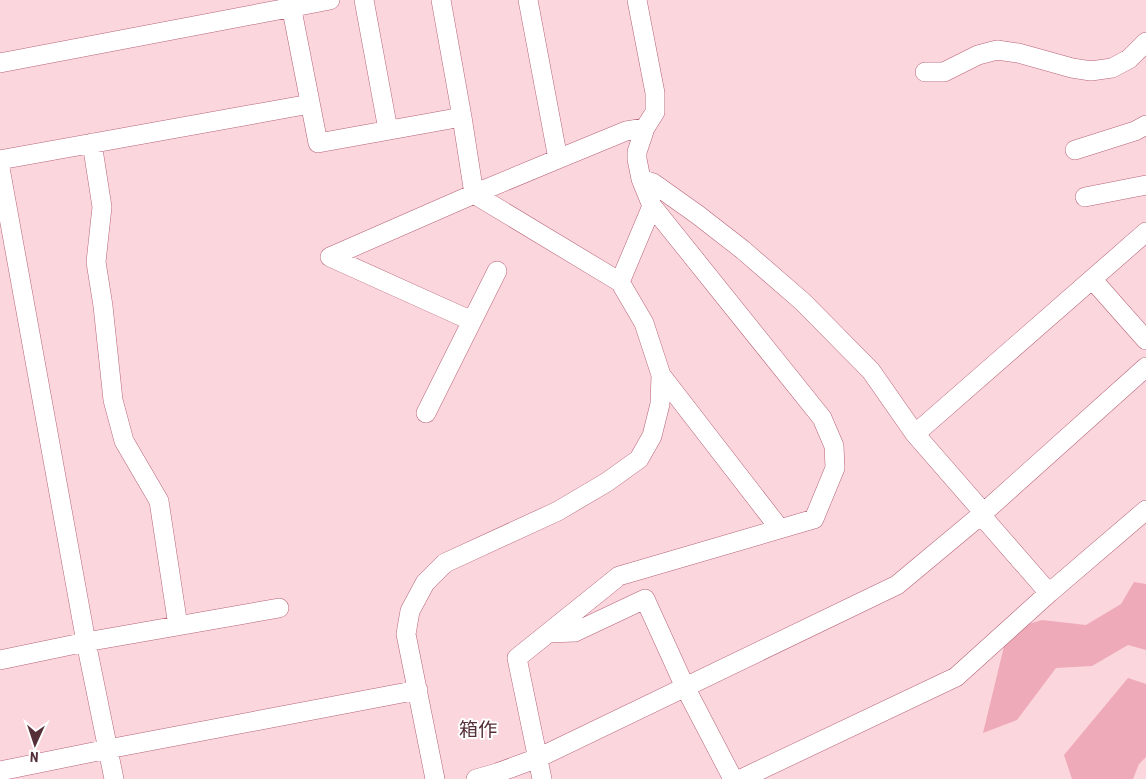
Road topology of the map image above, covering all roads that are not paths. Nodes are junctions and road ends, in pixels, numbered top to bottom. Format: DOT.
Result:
graph roads {
  1 [pos="330,0"];
  2 [pos="364,0"];
  3 [pos="441,0"];
  4 [pos="528,0"];
  5 [pos="637,0"];
  6 [pos="291,4"];
  7 [pos="1146,42"];
  8 [pos="0,63"];
  9 [pos="925,72"];
  10 [pos="310,104"];
  11 [pos="462,117"];
  12 [pos="1146,125"];
  13 [pos="645,128"];
  14 [pos="388,130"];
  15 [pos="92,143"];
  16 [pos="1076,150"];
  17 [pos="558,159"];
  18 [pos="0,160"];
  19 [pos="0,168"];
  20 [pos="641,179"];
  21 [pos="1146,185"];
  22 [pos="474,194"];
  23 [pos="1085,197"];
  24 [pos="652,206"];
  25 [pos="1146,232"];
  26 [pos="497,271"];
  27 [pos="1092,279"];
  28 [pos="620,282"];
  29 [pos="472,321"];
  30 [pos="1146,340"];
  31 [pos="1146,367"];
  32 [pos="661,375"];
  33 [pos="426,413"];
  34 [pos="915,434"];
  35 [pos="1146,510"];
  36 [pos="982,513"];
  37 [pos="780,528"];
  38 [pos="1049,593"];
  39 [pos="279,608"];
  40 [pos="178,626"];
  41 [pos="548,633"];
  42 [pos="86,642"];
  43 [pos="0,660"];
  44 [pos="685,687"];
  45 [pos="418,690"];
  46 [pos="108,749"];
  47 [pos="538,758"];
  48 [pos="0,772"];
  49 [pos="114,779"];
  50 [pos="435,779"];
  51 [pos="476,779"];
  52 [pos="542,779"];
  53 [pos="733,779"];
  54 [pos="741,779"];
  1 -- 6 [label="street"];
  2 -- 14 [label="street"];
  3 -- 11 [label="street"];
  4 -- 17 [label="street"];
  5 -- 13 [label="street"];
  6 -- 8 [label="street"];
  6 -- 10 [label="street"];
  7 -- 9 [label="street"];
  10 -- 14 [label="street"];
  10 -- 15 [label="street"];
  11 -- 14 [label="street"];
  11 -- 22 [label="street"];
  12 -- 16 [label="street"];
  13 -- 17 [label="street"];
  13 -- 20 [label="street"];
  15 -- 18 [label="street"];
  15 -- 40 [label="street"];
  17 -- 22 [label="street"];
  19 -- 42 [label="street"];
  20 -- 24 [label="street"];
  20 -- 34 [label="street"];
  21 -- 23 [label="street"];
  22 -- 28 [label="street"];
  22 -- 29 [label="street"];
  24 -- 28 [label="street"];
  24 -- 37 [label="street"];
  25 -- 27 [label="street"];
  26 -- 29 [label="street"];
  27 -- 30 [label="street"];
  27 -- 34 [label="street"];
  28 -- 32 [label="street"];
  29 -- 33 [label="street"];
  31 -- 36 [label="street"];
  32 -- 37 [label="street"];
  32 -- 45 [label="street"];
  34 -- 36 [label="street"];
  35 -- 38 [label="street"];
  36 -- 38 [label="street"];
  36 -- 44 [label="street"];
  37 -- 41 [label="street"];
  38 -- 54 [label="street"];
  39 -- 40 [label="street"];
  40 -- 42 [label="street"];
  41 -- 44 [label="street"];
  41 -- 47 [label="street"];
  42 -- 43 [label="street"];
  42 -- 46 [label="street"];
  44 -- 47 [label="street"];
  44 -- 53 [label="street"];
  45 -- 46 [label="street"];
  45 -- 50 [label="street"];
  46 -- 48 [label="street"];
  46 -- 49 [label="street"];
  47 -- 51 [label="street"];
  47 -- 52 [label="street"];
}
